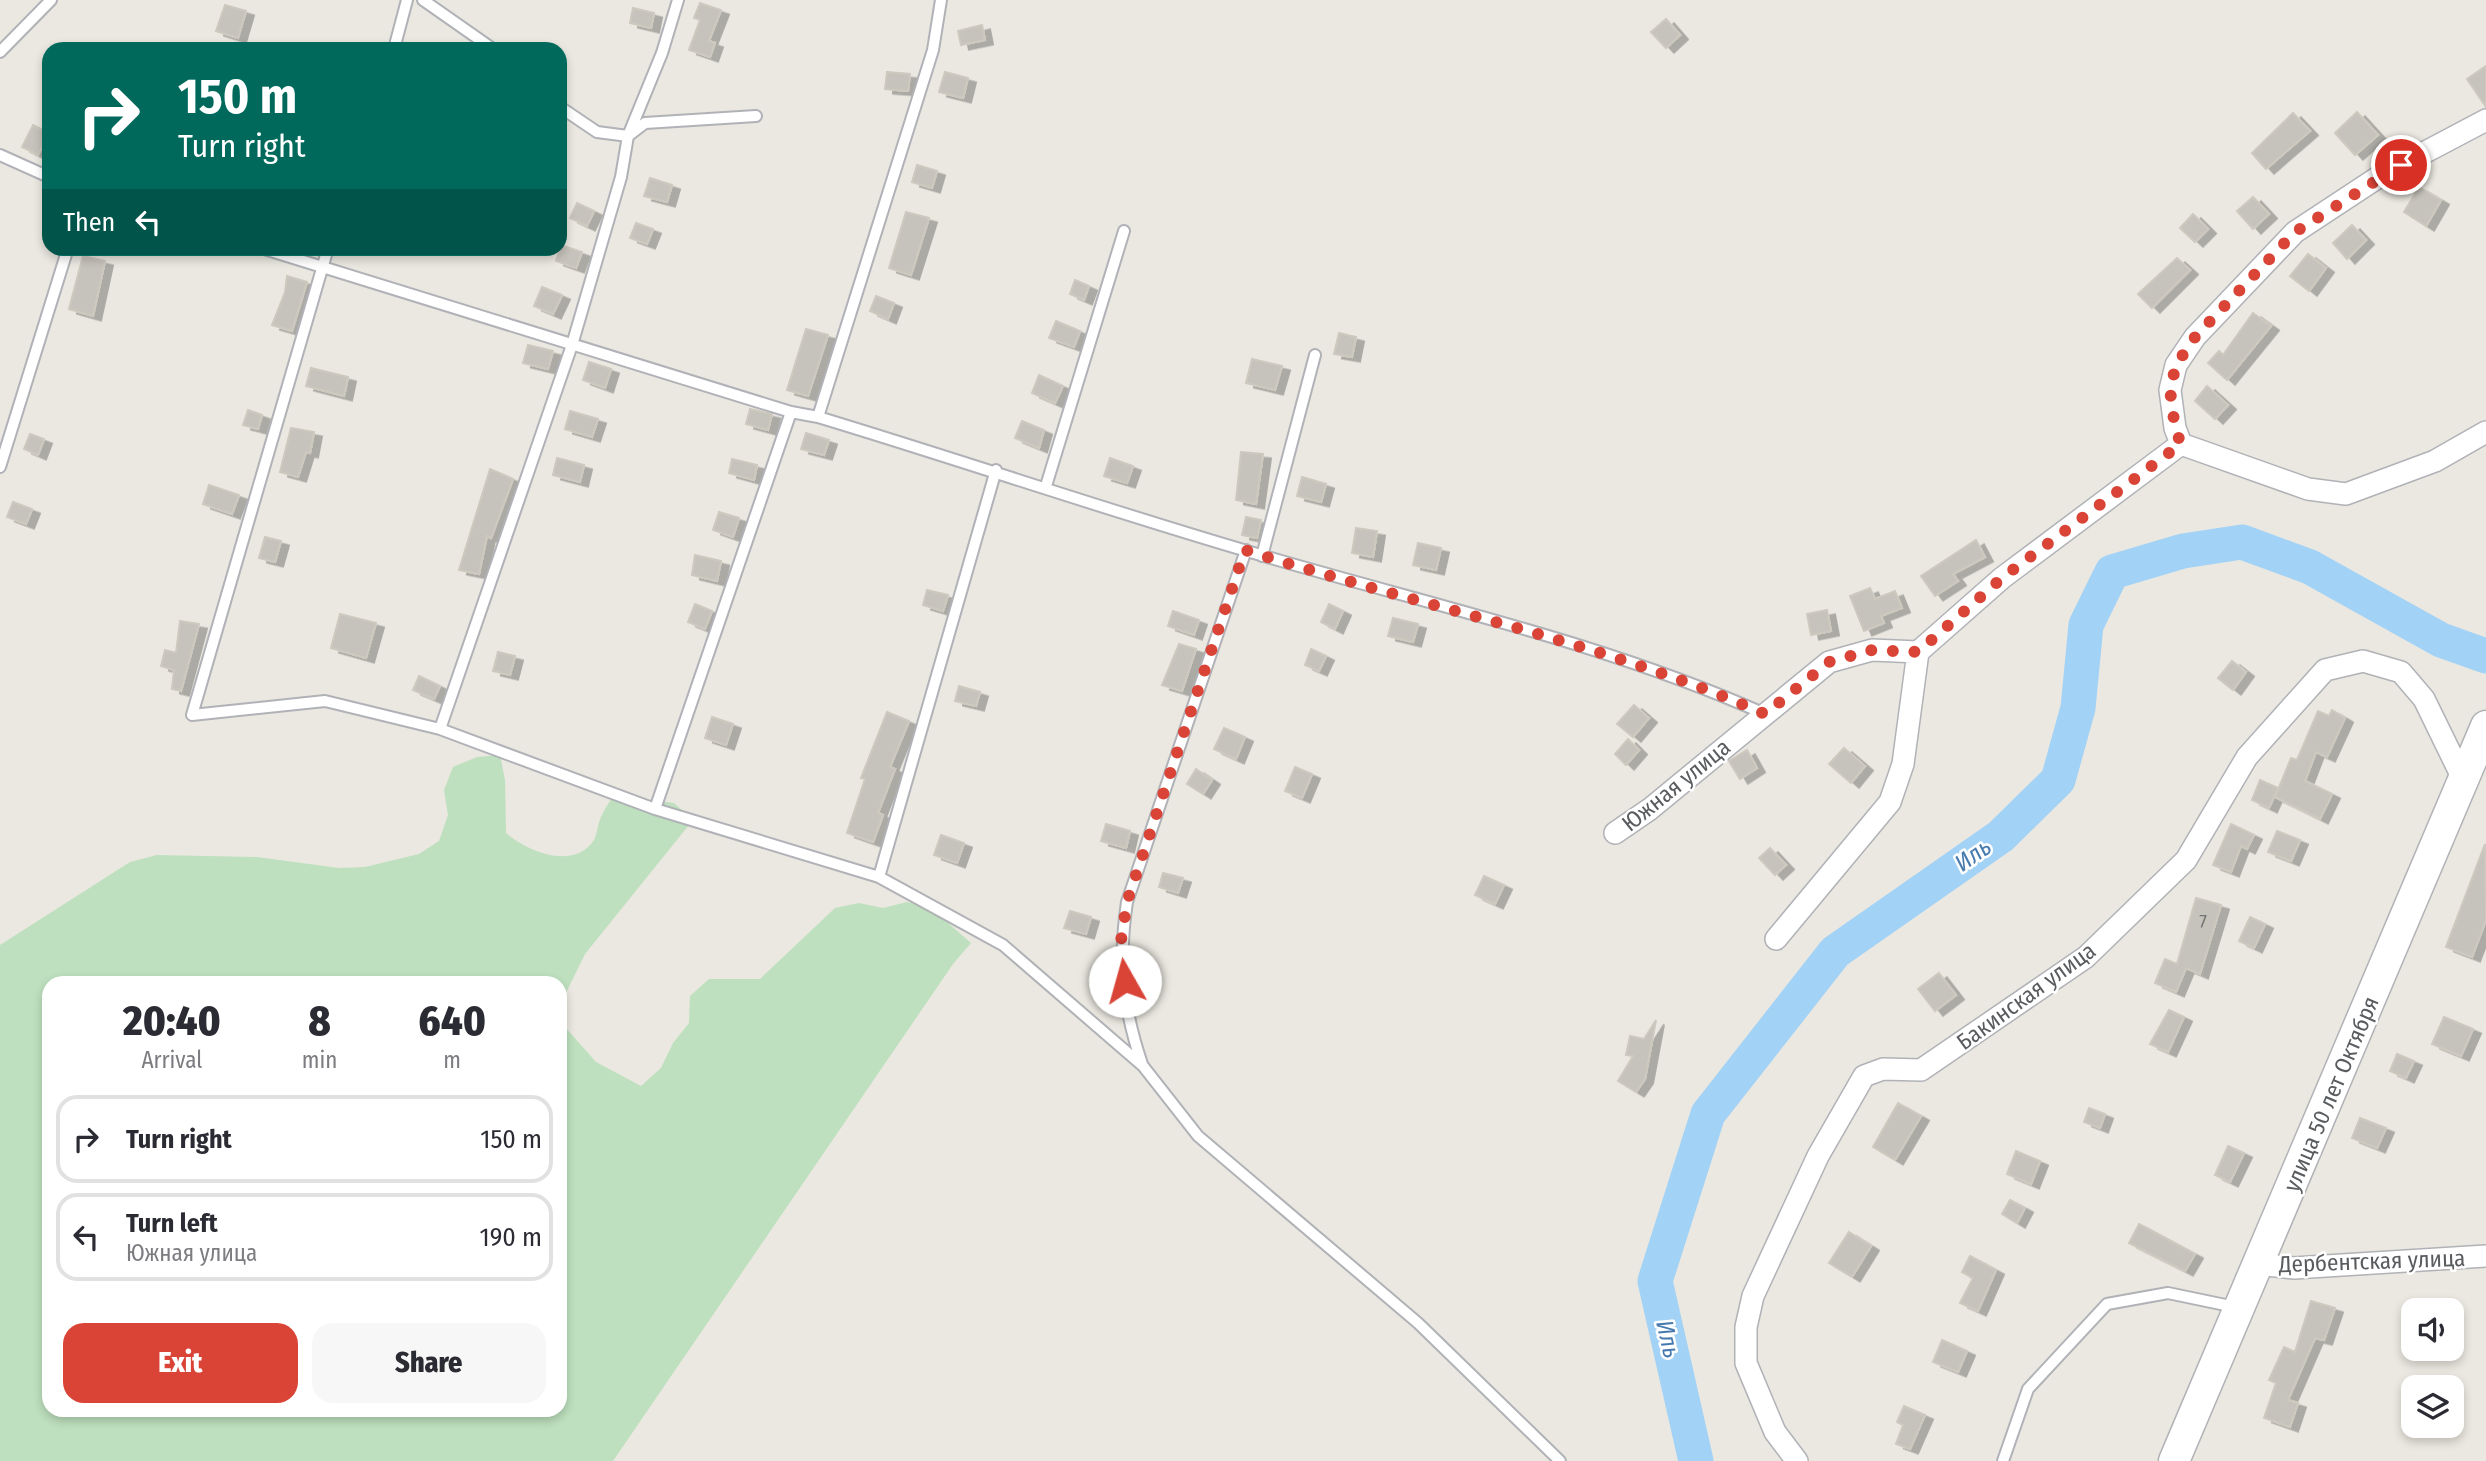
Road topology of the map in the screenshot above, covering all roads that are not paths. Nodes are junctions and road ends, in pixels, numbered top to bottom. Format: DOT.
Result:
graph roads {
  1 [pos="51,0"];
  2 [pos="407,0"];
  3 [pos="423,0"];
  4 [pos="678,0"];
  5 [pos="942,0"];
  6 [pos="396,42"];
  7 [pos="484,42"];
  8 [pos="0,52"];
  9 [pos="567,112"];
  10 [pos="756,116"];
  11 [pos="2486,120"];
  12 [pos="628,136"];
  13 [pos="0,155"];
  14 [pos="42,174"];
  15 [pos="1124,231"];
  16 [pos="66,256"];
  17 [pos="285,256"];
  18 [pos="326,256"];
  19 [pos="322,268"];
  20 [pos="572,345"];
  21 [pos="1315,355"];
  22 [pos="791,412"];
  23 [pos="818,417"];
  24 [pos="2486,432"];
  25 [pos="2181,444"];
  26 [pos="0,467"];
  27 [pos="996,470"];
  28 [pos="1046,486"];
  29 [pos="1245,550"];
  30 [pos="1262,556"];
  31 [pos="1918,652"];
  32 [pos="1765,714"];
  33 [pos="440,729"];
  34 [pos="2485,733"];
  35 [pos="2465,783"];
  36 [pos="654,809"];
  37 [pos="1615,834"];
  38 [pos="878,877"];
  39 [pos="1776,939"];
  40 [pos="1143,1066"];
  41 [pos="2486,1256"];
  42 [pos="2258,1264"];
  43 [pos="2238,1308"];
  44 [pos="1560,1461"];
  45 [pos="1797,1461"];
  46 [pos="2003,1461"];
  47 [pos="2174,1461"];
  1 -- 8 [label="lane"];
  2 -- 6 [label="lane"];
  3 -- 7 [label="lane"];
  4 -- 12 [label="lane"];
  5 -- 23 [label="lane"];
  9 -- 12 [label="lane"];
  10 -- 12 [label="lane"];
  11 -- 25 [label="street"];
  12 -- 20 [label="lane"];
  13 -- 14 [label="lane"];
  15 -- 28 [label="lane"];
  16 -- 26 [label="lane"];
  17 -- 19 [label="lane"];
  18 -- 19 [label="lane"];
  19 -- 20 [label="lane"];
  19 -- 33 [label="lane"];
  20 -- 22 [label="lane"];
  20 -- 33 [label="lane"];
  21 -- 30 [label="lane"];
  22 -- 23 [label="lane"];
  22 -- 36 [label="lane"];
  23 -- 27 [label="lane"];
  24 -- 25 [label="street"];
  25 -- 31 [label="street"];
  27 -- 28 [label="lane"];
  27 -- 38 [label="lane"];
  28 -- 29 [label="lane"];
  29 -- 30 [label="lane"];
  29 -- 40 [label="lane"];
  30 -- 32 [label="lane"];
  31 -- 32 [label="street, Южная улица"];
  31 -- 39 [label="street"];
  32 -- 37 [label="street, Южная улица"];
  33 -- 36 [label="lane"];
  34 -- 35 [label="street, улица 50 лет Октября"];
  35 -- 42 [label="street, улица 50 лет Октября"];
  35 -- 45 [label="street, Бакинская улица"];
  36 -- 38 [label="lane"];
  38 -- 40 [label="lane"];
  40 -- 44 [label="lane"];
  41 -- 42 [label="street, Дербентская улица"];
  42 -- 43 [label="street, улица 50 лет Октября"];
  43 -- 46 [label="lane"];
  43 -- 47 [label="street, улица 50 лет Октября"];
}
